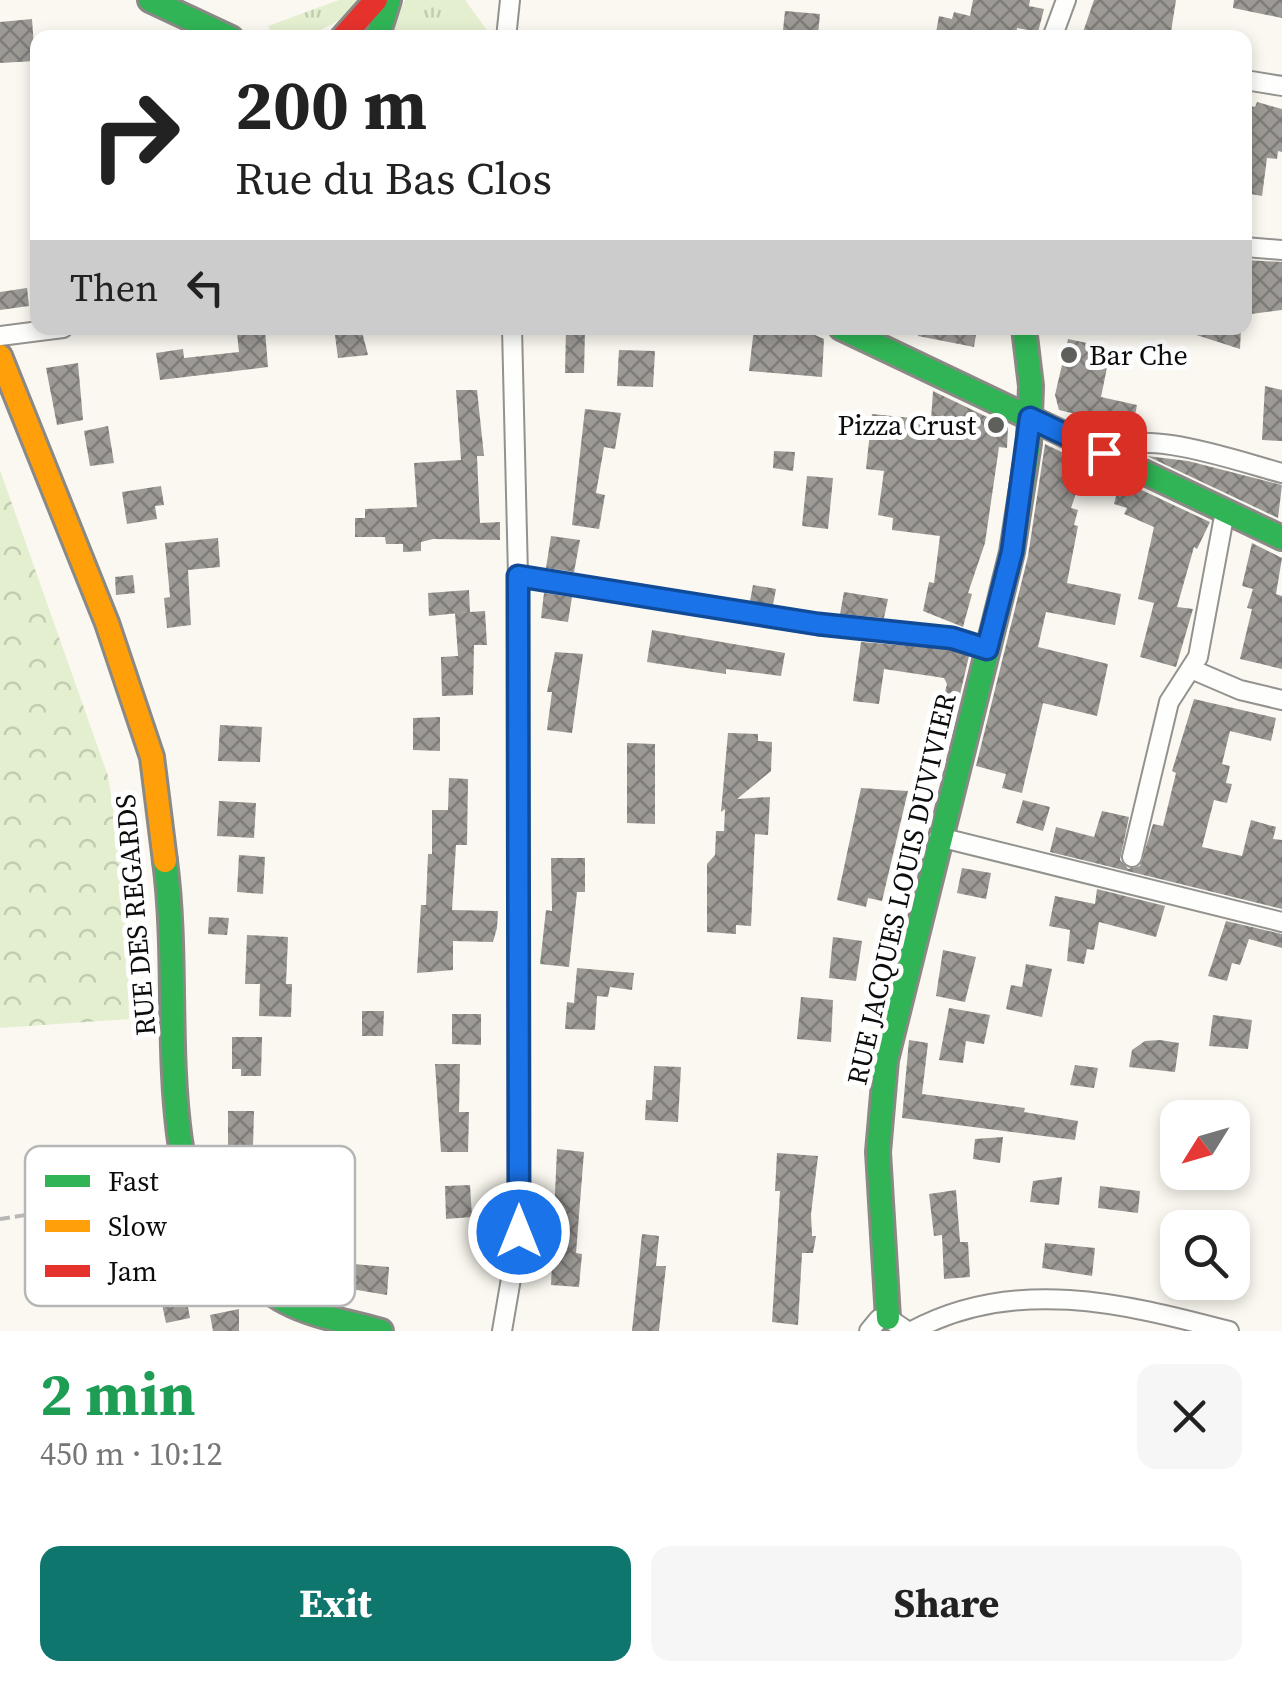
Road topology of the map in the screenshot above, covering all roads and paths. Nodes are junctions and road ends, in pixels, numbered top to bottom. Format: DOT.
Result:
graph roads {
  1 [pos="150,0"];
  2 [pos="157,0"];
  3 [pos="376,0"];
  4 [pos="389,0"];
  5 [pos="510,0"];
  6 [pos="1066,0"];
  7 [pos="214,30"];
  8 [pos="215,30"];
  9 [pos="347,30"];
  10 [pos="380,30"];
  11 [pos="507,30"];
  12 [pos="1055,30"];
  13 [pos="1252,81"];
  14 [pos="1282,86"];
  15 [pos="1252,248"];
  16 [pos="1282,250"];
  17 [pos="30,332"];
  18 [pos="512,335"];
  19 [pos="856,335"];
  20 [pos="1024,335"];
  21 [pos="0,336"];
  22 [pos="0,356"];
  23 [pos="1030,418"];
  24 [pos="1104,453"];
  25 [pos="1282,473"];
  26 [pos="1225,511"];
  27 [pos="1282,538"];
  28 [pos="518,576"];
  29 [pos="987,649"];
  30 [pos="1191,668"];
  31 [pos="1282,700"];
  32 [pos="939,837"];
  33 [pos="1130,871"];
  34 [pos="1282,922"];
  35 [pos="181,1146"];
  36 [pos="25,1215"];
  37 [pos="0,1219"];
  38 [pos="292,1306"];
  39 [pos="321,1324"];
  40 [pos="894,1328"];
  41 [pos="381,1331"];
  42 [pos="502,1331"];
  43 [pos="1229,1331"];
  1 -- 7 [label="street"];
  2 -- 8 [label="street"];
  3 -- 9 [label="street"];
  4 -- 10 [label="street"];
  5 -- 11 [label="street"];
  6 -- 12 [label="street"];
  13 -- 14 [label="street"];
  15 -- 16 [label="street"];
  17 -- 21 [label="street"];
  18 -- 28 [label="street"];
  19 -- 23 [label="street"];
  20 -- 23 [label="street, RUE JACQUES LOUIS DUVIVIER"];
  22 -- 35 [label="street, RUE DES REGARDS"];
  23 -- 24 [label="street"];
  23 -- 29 [label="street, RUE JACQUES LOUIS DUVIVIER"];
  24 -- 25 [label="street"];
  24 -- 26 [label="street"];
  26 -- 27 [label="street"];
  26 -- 30 [label="street"];
  28 -- 29 [label="street"];
  28 -- 42 [label="street"];
  29 -- 32 [label="street, RUE JACQUES LOUIS DUVIVIER"];
  30 -- 31 [label="street"];
  30 -- 33 [label="street"];
  32 -- 33 [label="street"];
  32 -- 40 [label="street, RUE JACQUES LOUIS DUVIVIER"];
  33 -- 34 [label="street"];
  36 -- 37 [label="path"];
  38 -- 39 [label="street, RUE DES REGARDS"];
  39 -- 41 [label="street, RUE DES REGARDS"];
  40 -- 43 [label="street"];
}
